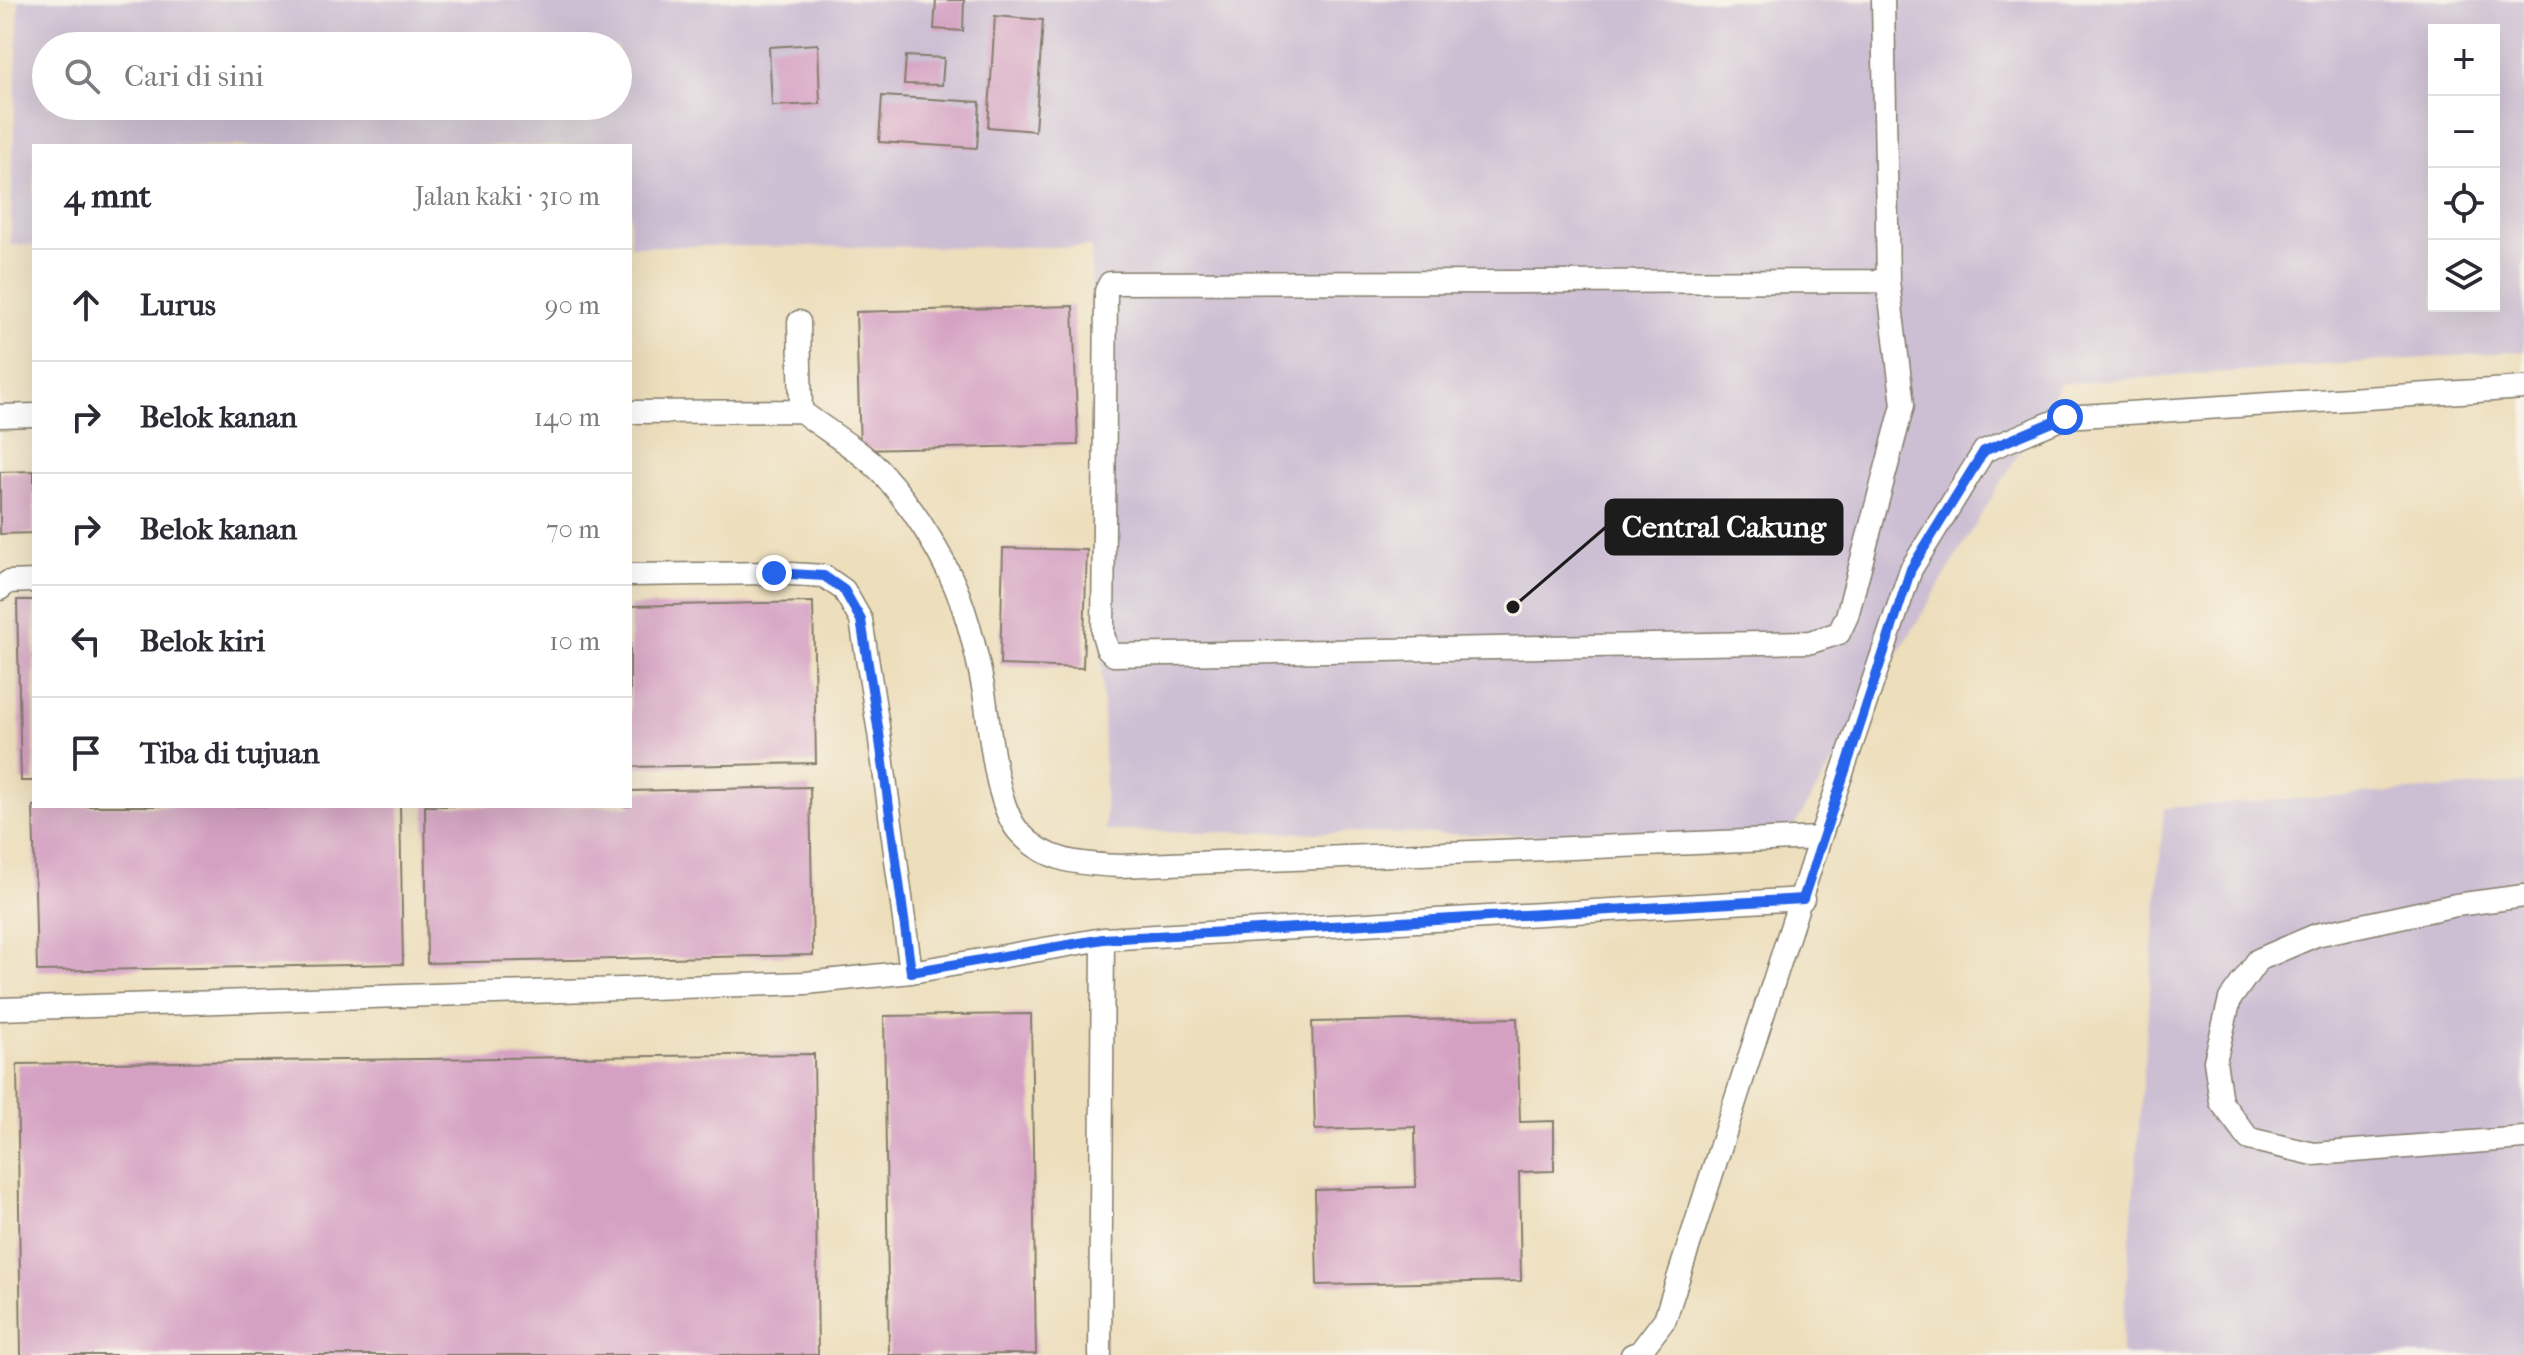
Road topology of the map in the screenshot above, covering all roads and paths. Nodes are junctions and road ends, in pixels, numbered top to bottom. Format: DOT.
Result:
graph roads {
  1 [pos="1883,0"];
  2 [pos="1888,281"];
  3 [pos="799,322"];
  4 [pos="2524,388"];
  5 [pos="801,411"];
  6 [pos="632,412"];
  7 [pos="32,415"];
  8 [pos="0,416"];
  9 [pos="632,575"];
  10 [pos="32,581"];
  11 [pos="0,589"];
  12 [pos="1820,838"];
  13 [pos="2524,896"];
  14 [pos="1803,899"];
  15 [pos="1103,939"];
  16 [pos="911,972"];
  17 [pos="0,1009"];
  18 [pos="2524,1138"];
  19 [pos="1100,1355"];
  20 [pos="1632,1355"];
  1 -- 2 [label="lane"];
  2 -- 2 [label="lane"];
  3 -- 5 [label="lane"];
  4 -- 12 [label="lane"];
  5 -- 6 [label="lane"];
  5 -- 12 [label="lane"];
  7 -- 8 [label="lane"];
  9 -- 16 [label="lane"];
  10 -- 11 [label="lane"];
  12 -- 14 [label="lane"];
  13 -- 18 [label="lane"];
  14 -- 15 [label="lane"];
  14 -- 20 [label="lane"];
  15 -- 16 [label="lane"];
  15 -- 19 [label="lane"];
  16 -- 17 [label="lane"];
}
